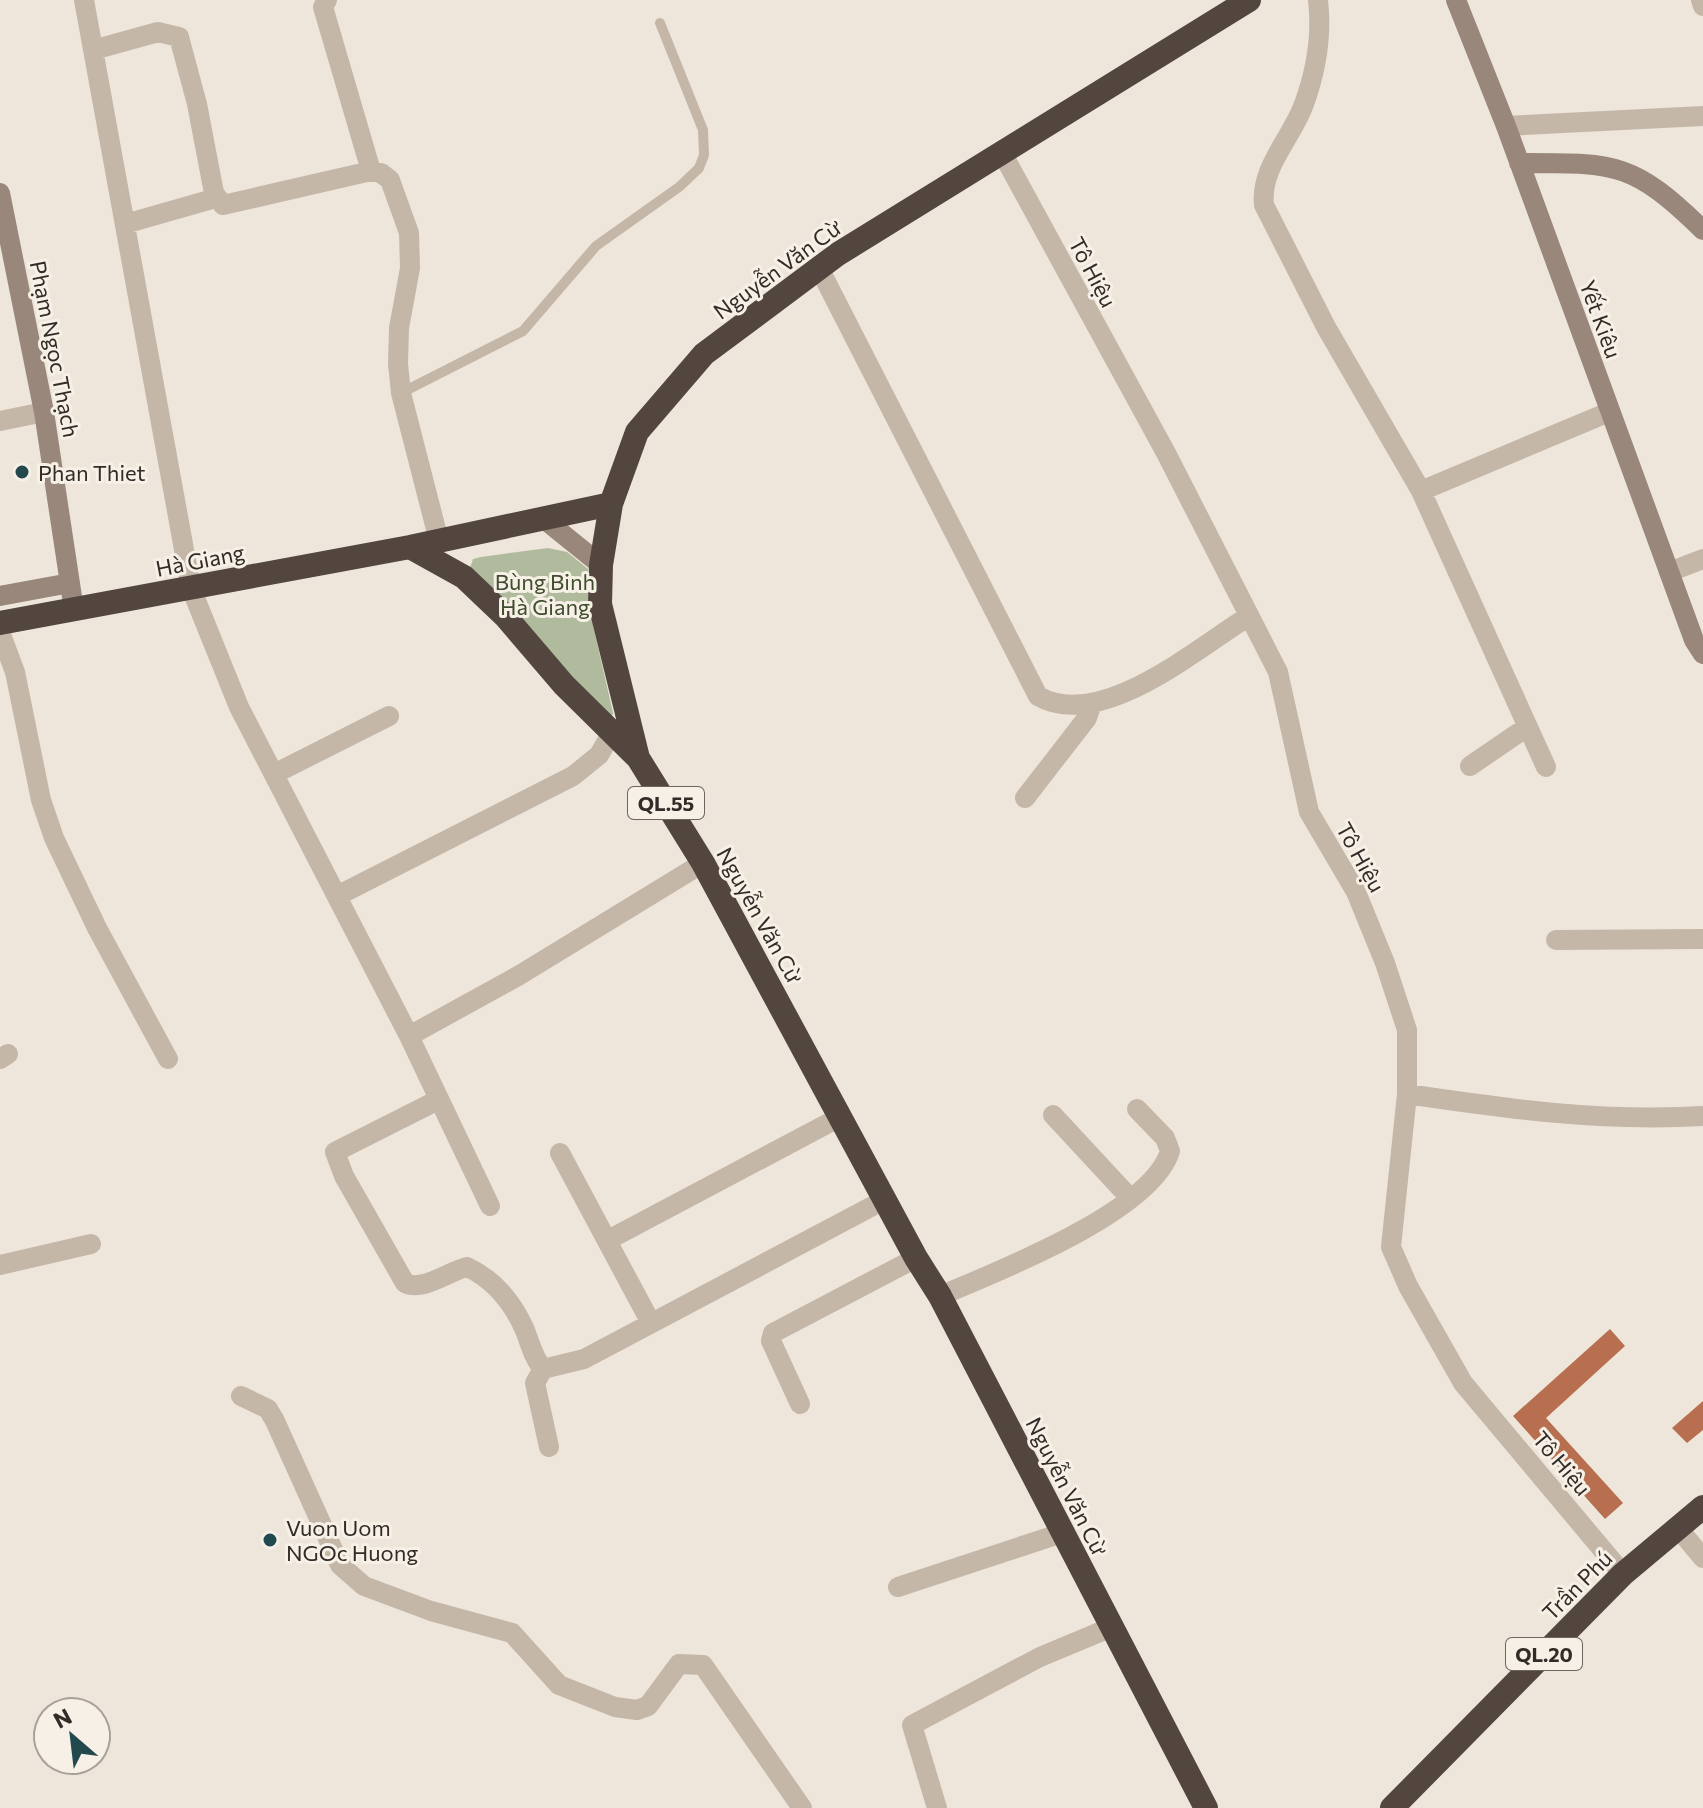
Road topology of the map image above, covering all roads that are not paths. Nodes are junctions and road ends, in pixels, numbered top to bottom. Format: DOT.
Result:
graph roads {
  1 [pos="84,0"];
  2 [pos="327,0"];
  3 [pos="1249,0"];
  4 [pos="1318,0"];
  5 [pos="1456,0"];
  6 [pos="1701,0"];
  7 [pos="1703,6"];
  8 [pos="660,23"];
  9 [pos="93,50"];
  10 [pos="1703,116"];
  11 [pos="1506,126"];
  12 [pos="1001,151"];
  13 [pos="1519,163"];
  14 [pos="371,171"];
  15 [pos="0,193"];
  16 [pos="216,198"];
  17 [pos="125,224"];
  18 [pos="1703,230"];
  19 [pos="819,268"];
  20 [pos="401,393"];
  21 [pos="44,412"];
  22 [pos="1609,412"];
  23 [pos="0,421"];
  24 [pos="1421,491"];
  25 [pos="611,504"];
  26 [pos="544,519"];
  27 [pos="439,541"];
  28 [pos="410,547"];
  29 [pos="1703,559"];
  30 [pos="601,565"];
  31 [pos="1669,572"];
  32 [pos="70,583"];
  33 [pos="191,588"];
  34 [pos="0,596"];
  35 [pos="74,610"];
  36 [pos="1249,616"];
  37 [pos="0,623"];
  38 [pos="0,632"];
  39 [pos="1703,654"];
  40 [pos="1092,704"];
  41 [pos="389,716"];
  42 [pos="1527,727"];
  43 [pos="611,734"];
  44 [pos="638,758"];
  45 [pos="1470,766"];
  46 [pos="1546,767"];
  47 [pos="274,774"];
  48 [pos="1025,798"];
  49 [pos="703,863"];
  50 [pos="337,896"];
  51 [pos="1703,939"];
  52 [pos="1556,940"];
  53 [pos="409,1036"];
  54 [pos="168,1059"];
  55 [pos="1407,1094"];
  56 [pos="438,1100"];
  57 [pos="1137,1109"];
  58 [pos="1053,1115"];
  59 [pos="1703,1116"];
  60 [pos="840,1117"];
  61 [pos="560,1153"];
  62 [pos="1130,1198"];
  63 [pos="884,1200"];
  64 [pos="490,1206"];
  65 [pos="608,1240"];
  66 [pos="91,1244"];
  67 [pos="916,1258"];
  68 [pos="0,1265"];
  69 [pos="940,1296"];
  70 [pos="651,1323"];
  71 [pos="543,1369"];
  72 [pos="241,1396"];
  73 [pos="800,1404"];
  74 [pos="549,1447"];
  75 [pos="1703,1507"];
  76 [pos="1678,1528"];
  77 [pos="1062,1533"];
  78 [pos="1703,1558"];
  79 [pos="1623,1574"];
  80 [pos="898,1587"];
  81 [pos="1112,1627"];
  82 [pos="802,1808"];
  83 [pos="937,1808"];
  84 [pos="1206,1808"];
  85 [pos="1392,1808"];
  1 -- 9 [label="street"];
  2 -- 14 [label="street"];
  3 -- 12 [label="highway, Nguyễn Văn Cừ / QL.55"];
  4 -- 24 [label="street"];
  5 -- 11 [label="street, Yết Kiêu"];
  6 -- 7 [label="street"];
  8 -- 20 [label="lane"];
  9 -- 16 [label="street"];
  9 -- 17 [label="street"];
  10 -- 11 [label="street"];
  11 -- 13 [label="street, Yết Kiêu"];
  12 -- 19 [label="highway, Nguyễn Văn Cừ / QL.55"];
  12 -- 36 [label="street, Tô Hiệu"];
  13 -- 18 [label="street"];
  13 -- 22 [label="street, Yết Kiêu"];
  14 -- 16 [label="street"];
  14 -- 20 [label="street"];
  15 -- 21 [label="street, Phạm Ngọc Thạch"];
  16 -- 17 [label="street"];
  17 -- 33 [label="street"];
  19 -- 25 [label="highway, Nguyễn Văn Cừ / QL.55"];
  19 -- 40 [label="street"];
  20 -- 27 [label="street"];
  21 -- 23 [label="street"];
  21 -- 32 [label="street, Phạm Ngọc Thạch"];
  22 -- 24 [label="street"];
  22 -- 31 [label="street, Yết Kiêu"];
  24 -- 42 [label="street"];
  25 -- 26 [label="highway, Hà Giang"];
  25 -- 30 [label="highway, Nguyễn Văn Cừ / QL.55"];
  26 -- 27 [label="highway, Hà Giang"];
  26 -- 30 [label="street"];
  27 -- 28 [label="highway, Hà Giang"];
  28 -- 33 [label="highway, Hà Giang"];
  28 -- 43 [label="highway"];
  29 -- 31 [label="street"];
  30 -- 44 [label="highway, Nguyễn Văn Cừ / QL.55"];
  31 -- 39 [label="street, Yết Kiêu"];
  32 -- 34 [label="street"];
  32 -- 35 [label="street, Phạm Ngọc Thạch"];
  33 -- 35 [label="highway, Hà Giang"];
  33 -- 47 [label="street"];
  35 -- 37 [label="highway, Hà Giang"];
  36 -- 40 [label="street"];
  36 -- 55 [label="street, Tô Hiệu"];
  38 -- 54 [label="street"];
  40 -- 48 [label="street"];
  41 -- 47 [label="street"];
  42 -- 45 [label="street"];
  42 -- 46 [label="street"];
  43 -- 44 [label="highway"];
  43 -- 50 [label="street"];
  44 -- 49 [label="highway, Nguyễn Văn Cừ / QL.55"];
  47 -- 50 [label="street"];
  49 -- 53 [label="street"];
  49 -- 60 [label="highway, Nguyễn Văn Cừ / QL.55"];
  50 -- 53 [label="street"];
  51 -- 52 [label="street"];
  53 -- 56 [label="street"];
  55 -- 59 [label="street"];
  55 -- 79 [label="street, Tô Hiệu"];
  56 -- 64 [label="street"];
  56 -- 71 [label="street"];
  57 -- 62 [label="street"];
  58 -- 62 [label="street"];
  60 -- 63 [label="highway, Nguyễn Văn Cừ / QL.55"];
  60 -- 65 [label="street"];
  61 -- 65 [label="street"];
  62 -- 69 [label="street"];
  63 -- 67 [label="highway, Nguyễn Văn Cừ / QL.55"];
  63 -- 70 [label="street"];
  65 -- 70 [label="street"];
  66 -- 68 [label="street"];
  67 -- 69 [label="highway, Nguyễn Văn Cừ / QL.55"];
  67 -- 73 [label="street"];
  69 -- 77 [label="highway, Nguyễn Văn Cừ / QL.55"];
  70 -- 71 [label="street"];
  71 -- 74 [label="street"];
  72 -- 82 [label="street"];
  75 -- 76 [label="highway, Trần Phú / QL.20"];
  76 -- 78 [label="street"];
  76 -- 79 [label="highway, Trần Phú / QL.20"];
  77 -- 80 [label="street"];
  77 -- 81 [label="highway, Nguyễn Văn Cừ / QL.55"];
  79 -- 85 [label="highway, Trần Phú / QL.20"];
  81 -- 83 [label="street"];
  81 -- 84 [label="highway, Nguyễn Văn Cừ / QL.55"];
}
